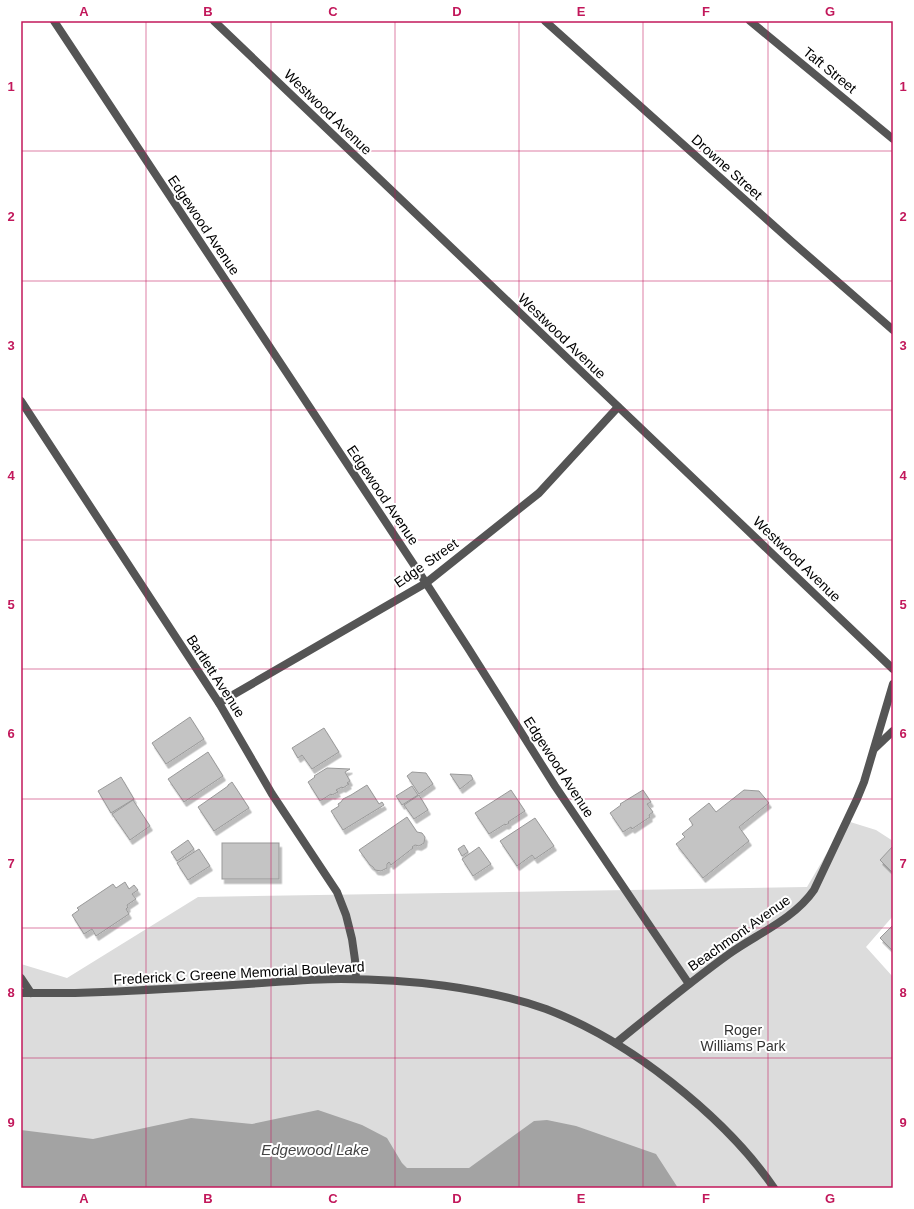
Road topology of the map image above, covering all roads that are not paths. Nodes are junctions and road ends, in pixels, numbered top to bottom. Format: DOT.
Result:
graph roads {
  1 [pos="54,21"];
  2 [pos="214,21"];
  3 [pos="545,21"];
  4 [pos="750,21"];
  5 [pos="893,139"];
  6 [pos="893,330"];
  7 [pos="21,401"];
  8 [pos="618,408"];
  9 [pos="426,583"];
  10 [pos="893,669"];
  11 [pos="893,684"];
  12 [pos="219,703"];
  13 [pos="893,731"];
  14 [pos="874,748"];
  15 [pos="21,978"];
  16 [pos="356,979"];
  17 [pos="689,984"];
  18 [pos="21,993"];
  19 [pos="31,993"];
  20 [pos="616,1043"];
  21 [pos="774,1188"];
  1 -- 9 [label="street, Edgewood Avenue"];
  2 -- 8 [label="street, Westwood Avenue"];
  3 -- 6 [label="street, Drowne Street"];
  4 -- 5 [label="street, Taft Street"];
  7 -- 12 [label="street, Bartlett Avenue"];
  8 -- 9 [label="street, Edge Street"];
  8 -- 10 [label="street, Westwood Avenue"];
  9 -- 12 [label="street, Edge Street"];
  9 -- 17 [label="street, Edgewood Avenue"];
  11 -- 14 [label="street, Beachmont Avenue"];
  12 -- 16 [label="street, Bartlett Avenue"];
  13 -- 14 [label="street"];
  14 -- 17 [label="street, Beachmont Avenue"];
  15 -- 19 [label="street"];
  16 -- 19 [label="street, Frederick C Greene Memorial Boulevard"];
  16 -- 20 [label="street, Frederick C Greene Memorial Boulevard"];
  17 -- 20 [label="street, Beachmont Avenue"];
  18 -- 19 [label="street, Frederick C Greene Memorial Boulevard"];
  20 -- 21 [label="street, Frederick C Greene Memorial Boulevard"];
}
